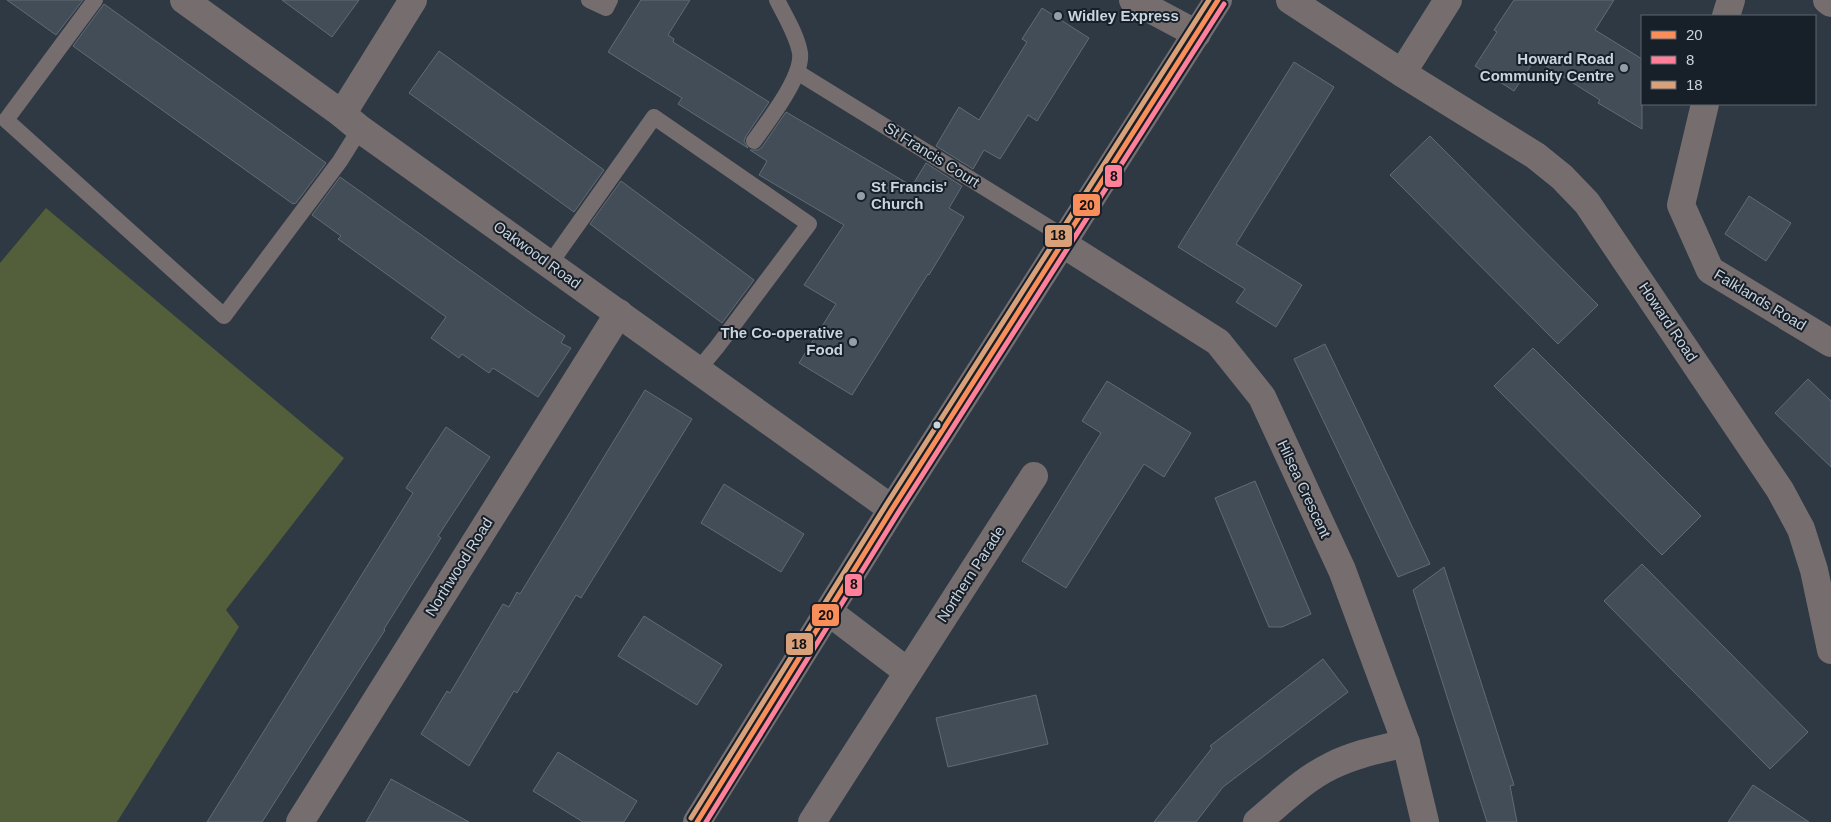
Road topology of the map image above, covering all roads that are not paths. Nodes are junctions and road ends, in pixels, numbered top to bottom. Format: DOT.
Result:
graph roads {
  1 [pos="95,0"];
  2 [pos="184,0"];
  3 [pos="413,0"];
  4 [pos="590,0"];
  5 [pos="610,0"];
  6 [pos="777,0"];
  7 [pos="1133,0"];
  8 [pos="1218,0"];
  9 [pos="1290,0"];
  10 [pos="1448,0"];
  11 [pos="1731,0"];
  12 [pos="1827,0"];
  13 [pos="1831,3"];
  14 [pos="1726,15"];
  15 [pos="1197,34"];
  16 [pos="797,72"];
  17 [pos="1402,73"];
  18 [pos="1705,105"];
  19 [pos="3,118"];
  20 [pos="351,122"];
  21 [pos="754,141"];
  22 [pos="1064,241"];
  23 [pos="549,265"];
  24 [pos="619,313"];
  25 [pos="1831,343"];
  26 [pos="698,370"];
  27 [pos="1034,476"];
  28 [pos="892,509"];
  29 [pos="829,612"];
  30 [pos="1831,650"];
  31 [pos="908,672"];
  32 [pos="1406,743"];
  33 [pos="300,822"];
  34 [pos="697,822"];
  35 [pos="812,822"];
  36 [pos="1257,822"];
  37 [pos="1425,822"];
  1 -- 19 [label="lane"];
  2 -- 20 [label="street, Oakwood Road"];
  3 -- 20 [label="street"];
  4 -- 5 [label="lane"];
  6 -- 16 [label="lane"];
  7 -- 15 [label="street"];
  8 -- 15 [label="main road"];
  9 -- 17 [label="street, Howard Road"];
  10 -- 17 [label="street"];
  11 -- 14 [label="street"];
  12 -- 13 [label="street"];
  15 -- 22 [label="main road"];
  16 -- 21 [label="lane"];
  16 -- 22 [label="lane, St Francis Court"];
  17 -- 30 [label="street, Howard Road"];
  18 -- 25 [label="street, Falklands Road"];
  19 -- 20 [label="lane"];
  20 -- 23 [label="street, Oakwood Road"];
  22 -- 28 [label="main road"];
  22 -- 32 [label="street, Hilsea Crescent"];
  23 -- 24 [label="street, Oakwood Road"];
  23 -- 26 [label="lane"];
  24 -- 26 [label="street, Oakwood Road"];
  24 -- 33 [label="street, Northwood Road"];
  26 -- 28 [label="street, Oakwood Road"];
  27 -- 31 [label="street, Northern Parade"];
  28 -- 29 [label="main road"];
  29 -- 31 [label="street"];
  29 -- 34 [label="main road"];
  31 -- 35 [label="street, Northern Parade"];
  32 -- 36 [label="street"];
  32 -- 37 [label="street, Hilsea Crescent"];
}
